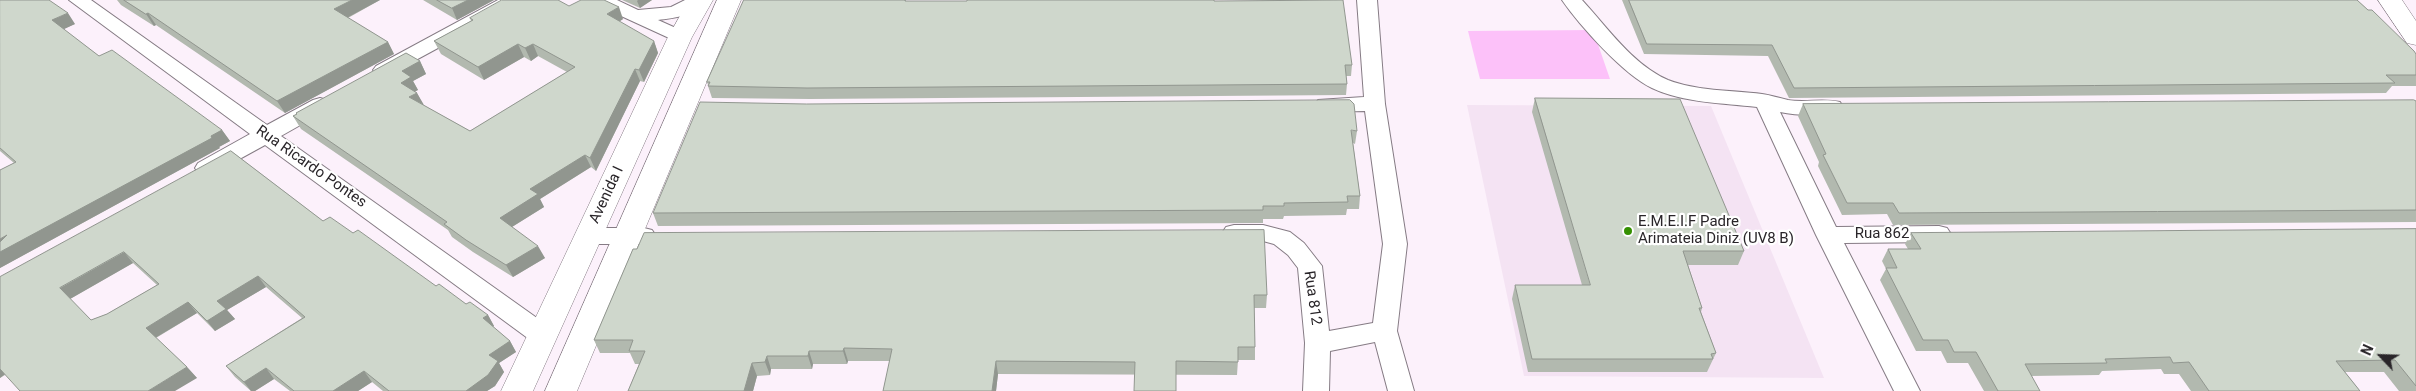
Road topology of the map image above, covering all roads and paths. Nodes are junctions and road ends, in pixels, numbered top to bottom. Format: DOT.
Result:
graph roads {
  1 [pos="79,0"];
  2 [pos="512,0"];
  3 [pos="602,0"];
  4 [pos="701,0"];
  5 [pos="714,0"];
  6 [pos="730,0"];
  7 [pos="737,0"];
  8 [pos="1367,0"];
  9 [pos="1572,0"];
  10 [pos="2390,0"];
  11 [pos="2406,0"];
  12 [pos="2416,3"];
  13 [pos="635,16"];
  14 [pos="680,37"];
  15 [pos="2416,38"];
  16 [pos="368,79"];
  17 [pos="334,98"];
  18 [pos="1765,100"];
  19 [pos="1375,104"];
  20 [pos="1306,105"];
  21 [pos="1848,107"];
  22 [pos="266,135"];
  23 [pos="187,178"];
  24 [pos="1214,233"];
  25 [pos="1957,234"];
  26 [pos="1828,235"];
  27 [pos="588,236"];
  28 [pos="627,236"];
  29 [pos="667,236"];
  30 [pos="1385,331"];
  31 [pos="542,335"];
  32 [pos="1318,343"];
  33 [pos="517,391"];
  34 [pos="561,391"];
  35 [pos="1316,391"];
  36 [pos="1401,391"];
  37 [pos="1907,391"];
  1 -- 22 [label="street, Rua Ricardo Pontes"];
  2 -- 16 [label="street"];
  3 -- 13 [label="street"];
  4 -- 13 [label="street"];
  4 -- 14 [label="street, Avenida I"];
  5 -- 6 [label="street"];
  6 -- 7 [label="street"];
  6 -- 28 [label="street"];
  8 -- 19 [label="street"];
  9 -- 18 [label="street"];
  10 -- 15 [label="street"];
  11 -- 12 [label="street"];
  13 -- 14 [label="street"];
  14 -- 27 [label="street, Avenida I"];
  17 -- 22 [label="street"];
  18 -- 21 [label="street"];
  18 -- 26 [label="street"];
  19 -- 20 [label="street"];
  19 -- 30 [label="street"];
  22 -- 23 [label="street"];
  22 -- 31 [label="street, Rua Ricardo Pontes"];
  24 -- 32 [label="street, Rua 812"];
  25 -- 26 [label="street, Rua 862"];
  26 -- 37 [label="street"];
  27 -- 28 [label="street"];
  27 -- 31 [label="street, Avenida I"];
  28 -- 29 [label="street"];
  28 -- 34 [label="street"];
  30 -- 32 [label="street"];
  30 -- 36 [label="street"];
  31 -- 33 [label="street, Avenida I"];
  32 -- 35 [label="street, Rua 812"];
}
